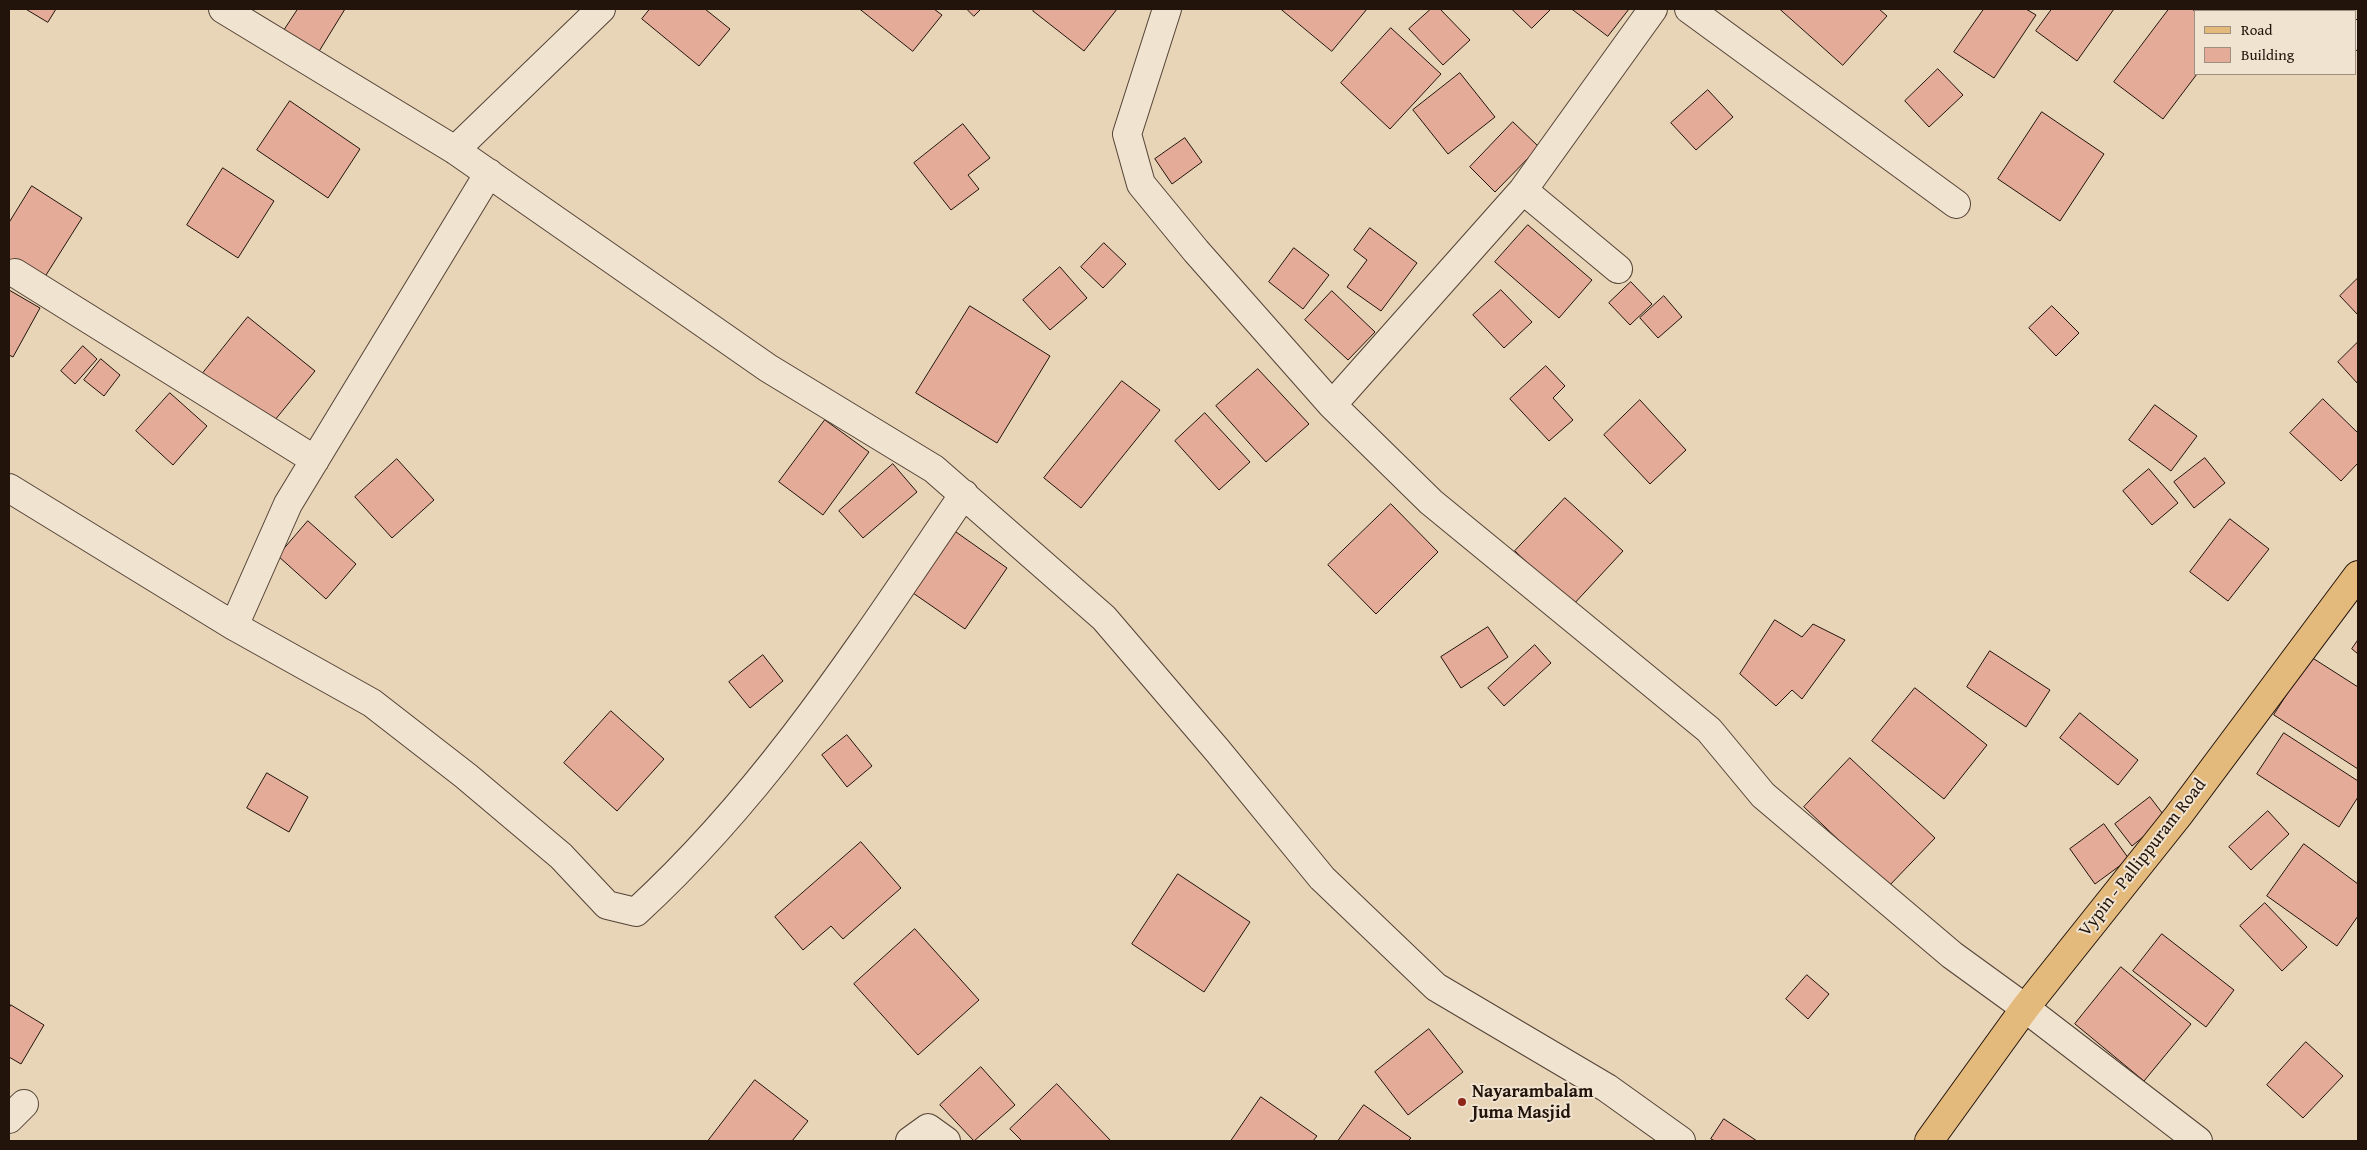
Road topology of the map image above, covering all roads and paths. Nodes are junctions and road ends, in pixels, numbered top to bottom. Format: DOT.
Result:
graph roads {
  1 [pos="224,9"];
  2 [pos="601,9"];
  3 [pos="1167,9"];
  4 [pos="1653,9"];
  5 [pos="1689,9"];
  6 [pos="456,150"];
  7 [pos="489,173"];
  8 [pos="1523,190"];
  9 [pos="1956,204"];
  10 [pos="1618,269"];
  11 [pos="15,273"];
  12 [pos="1332,405"];
  13 [pos="314,460"];
  14 [pos="9,488"];
  15 [pos="964,494"];
  16 [pos="2358,575"];
  17 [pos="234,626"];
  18 [pos="2025,1008"];
  19 [pos="910,1141"];
  20 [pos="946,1141"];
  21 [pos="1681,1141"];
  22 [pos="1929,1141"];
  23 [pos="2198,1141"];
  1 -- 6 [label="street"];
  2 -- 6 [label="street"];
  3 -- 12 [label="street"];
  4 -- 8 [label="street"];
  5 -- 9 [label="street"];
  6 -- 7 [label="street"];
  7 -- 13 [label="street"];
  7 -- 15 [label="street"];
  8 -- 10 [label="street"];
  8 -- 12 [label="street"];
  11 -- 13 [label="street"];
  12 -- 18 [label="street"];
  13 -- 17 [label="street"];
  14 -- 17 [label="street"];
  15 -- 17 [label="street"];
  15 -- 21 [label="street"];
  16 -- 18 [label="main road, Vypin - Pallippuram Road"];
  18 -- 22 [label="main road, Vypin - Pallippuram Road"];
  18 -- 23 [label="street"];
  19 -- 20 [label="street"];
}
